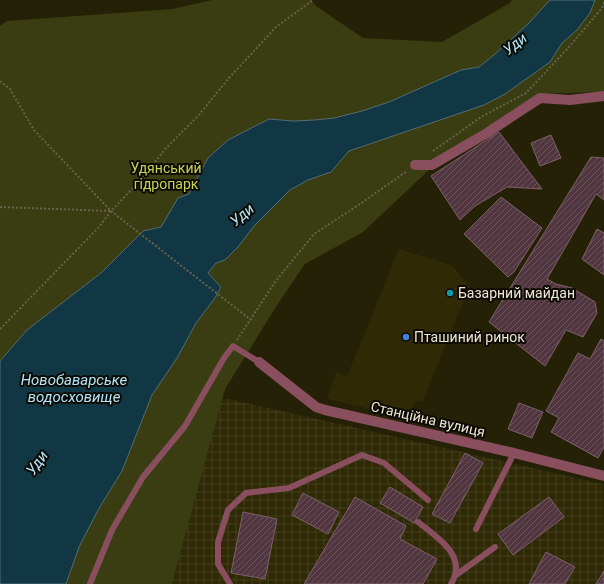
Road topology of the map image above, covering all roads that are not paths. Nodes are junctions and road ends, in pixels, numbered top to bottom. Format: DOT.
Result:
graph roads {
  1 [pos="604,96"];
  2 [pos="415,165"];
  3 [pos="259,362"];
  4 [pos="514,453"];
  5 [pos="604,476"];
  6 [pos="428,500"];
  7 [pos="418,522"];
  8 [pos="476,529"];
  9 [pos="495,547"];
  10 [pos="456,575"];
  11 [pos="90,584"];
  12 [pos="230,584"];
  13 [pos="451,584"];
  1 -- 2 [label="street"];
  3 -- 4 [label="street, Станційна вулиця"];
  3 -- 11 [label="lane"];
  4 -- 5 [label="street, Станційна вулиця"];
  4 -- 8 [label="lane"];
  6 -- 12 [label="lane"];
  7 -- 10 [label="lane"];
  9 -- 10 [label="lane"];
  10 -- 13 [label="lane"];
}
